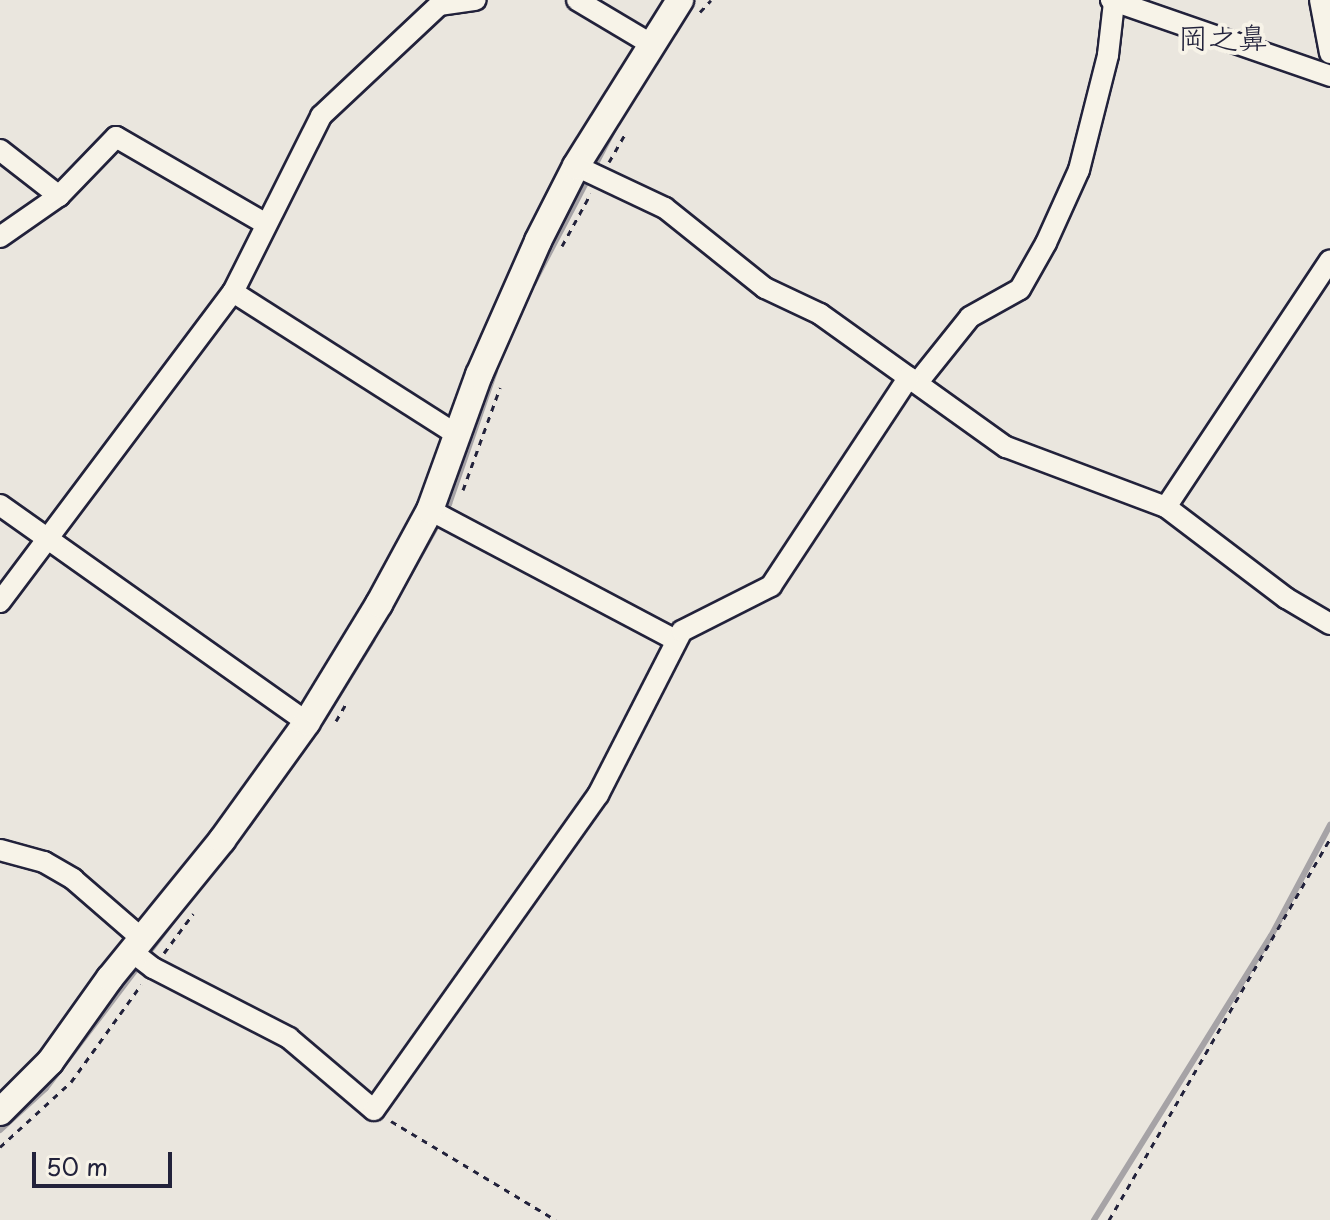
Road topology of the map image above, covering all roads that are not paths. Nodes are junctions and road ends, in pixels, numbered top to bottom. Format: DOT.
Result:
graph roads {
  1 [pos="476,0"];
  2 [pos="577,0"];
  3 [pos="680,0"];
  4 [pos="1320,0"];
  5 [pos="1113,1"];
  6 [pos="649,43"];
  7 [pos="1330,53"];
  8 [pos="1330,76"];
  9 [pos="0,150"];
  10 [pos="586,171"];
  11 [pos="59,196"];
  12 [pos="266,224"];
  13 [pos="0,237"];
  14 [pos="1330,260"];
  15 [pos="233,292"];
  16 [pos="914,379"];
  17 [pos="459,436"];
  18 [pos="0,505"];
  19 [pos="1166,507"];
  20 [pos="438,514"];
  21 [pos="44,541"];
  22 [pos="0,602"];
  23 [pos="1330,624"];
  24 [pos="676,640"];
  25 [pos="307,722"];
  26 [pos="0,850"];
  27 [pos="140,952"];
  28 [pos="0,1112"];
  1 -- 12 [label="street"];
  2 -- 6 [label="street"];
  3 -- 6 [label="street"];
  4 -- 7 [label="street"];
  5 -- 8 [label="street"];
  5 -- 16 [label="street"];
  6 -- 10 [label="street"];
  9 -- 11 [label="street"];
  10 -- 16 [label="street"];
  10 -- 17 [label="street"];
  11 -- 12 [label="street"];
  11 -- 13 [label="street"];
  12 -- 15 [label="street"];
  14 -- 19 [label="street"];
  15 -- 17 [label="street"];
  15 -- 21 [label="street"];
  16 -- 19 [label="street"];
  16 -- 24 [label="street"];
  17 -- 20 [label="street"];
  18 -- 21 [label="street"];
  19 -- 23 [label="street"];
  20 -- 24 [label="street"];
  20 -- 25 [label="street"];
  21 -- 22 [label="street"];
  21 -- 25 [label="street"];
  24 -- 27 [label="street"];
  25 -- 27 [label="street"];
  26 -- 27 [label="street"];
  27 -- 28 [label="street"];
}
